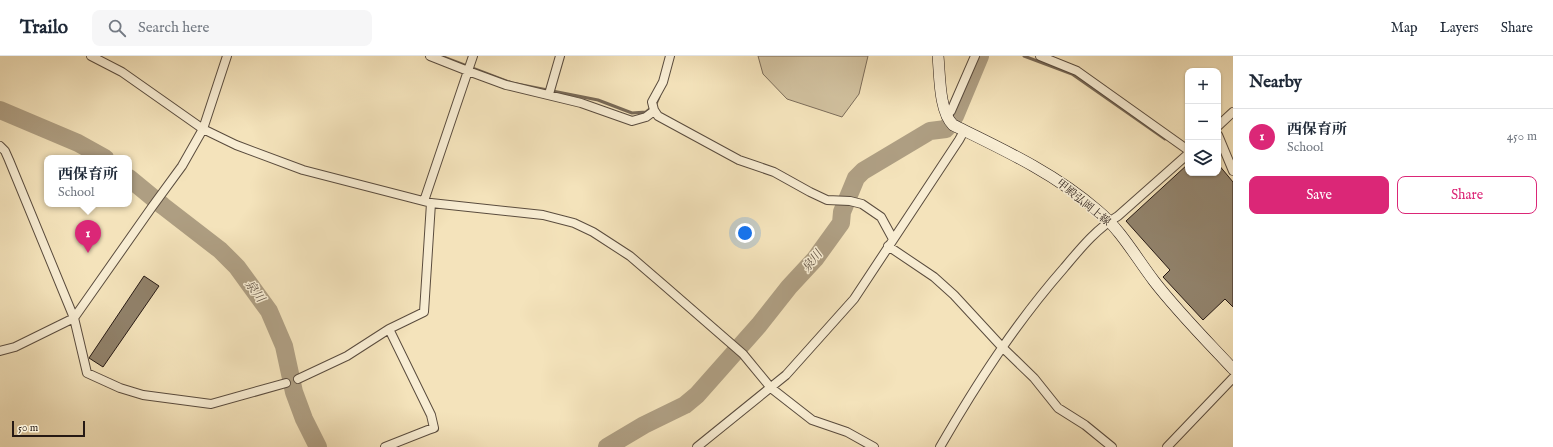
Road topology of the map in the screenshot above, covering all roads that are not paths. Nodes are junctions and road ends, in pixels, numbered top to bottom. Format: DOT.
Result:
graph roads {
  1 [pos="91,56"];
  2 [pos="226,56"];
  3 [pos="430,56"];
  4 [pos="560,56"];
  5 [pos="670,56"];
  6 [pos="938,56"];
  7 [pos="975,56"];
  8 [pos="1040,56"];
  9 [pos="472,59"];
  10 [pos="468,71"];
  11 [pos="549,93"];
  12 [pos="653,109"];
  13 [pos="1233,112"];
  14 [pos="949,121"];
  15 [pos="1221,123"];
  16 [pos="203,129"];
  17 [pos="964,131"];
  18 [pos="1220,140"];
  19 [pos="0,146"];
  20 [pos="1185,148"];
  21 [pos="1185,157"];
  22 [pos="1233,171"];
  23 [pos="427,202"];
  24 [pos="1109,221"];
  25 [pos="891,242"];
  26 [pos="74,318"];
  27 [pos="389,328"];
  28 [pos="1002,347"];
  29 [pos="0,351"];
  30 [pos="1233,369"];
  31 [pos="1233,378"];
  32 [pos="298,379"];
  33 [pos="286,383"];
  34 [pos="771,388"];
  35 [pos="385,447"];
  36 [pos="697,447"];
  37 [pos="874,447"];
  38 [pos="940,447"];
  39 [pos="1112,447"];
  40 [pos="1167,447"];
  1 -- 16 [label="street"];
  2 -- 16 [label="street"];
  3 -- 10 [label="street"];
  4 -- 11 [label="street"];
  5 -- 12 [label="street"];
  6 -- 14 [label="main road"];
  7 -- 14 [label="street"];
  8 -- 20 [label="street"];
  9 -- 10 [label="street"];
  10 -- 11 [label="street"];
  10 -- 23 [label="street"];
  11 -- 12 [label="street"];
  12 -- 25 [label="street"];
  13 -- 15 [label="street"];
  14 -- 17 [label="main road, 甲殿弘岡上線"];
  16 -- 23 [label="street"];
  16 -- 26 [label="street"];
  17 -- 24 [label="main road, 甲殿弘岡上線"];
  17 -- 25 [label="street"];
  18 -- 22 [label="street"];
  19 -- 26 [label="street"];
  21 -- 24 [label="street"];
  23 -- 27 [label="street"];
  23 -- 34 [label="street"];
  24 -- 28 [label="street"];
  24 -- 30 [label="main road, 甲殿弘岡上線"];
  25 -- 28 [label="street"];
  25 -- 34 [label="street"];
  26 -- 29 [label="street"];
  26 -- 33 [label="street"];
  27 -- 32 [label="street"];
  27 -- 35 [label="street"];
  28 -- 38 [label="street"];
  28 -- 39 [label="street"];
  31 -- 40 [label="street"];
  34 -- 36 [label="street"];
  34 -- 37 [label="street"];
}
